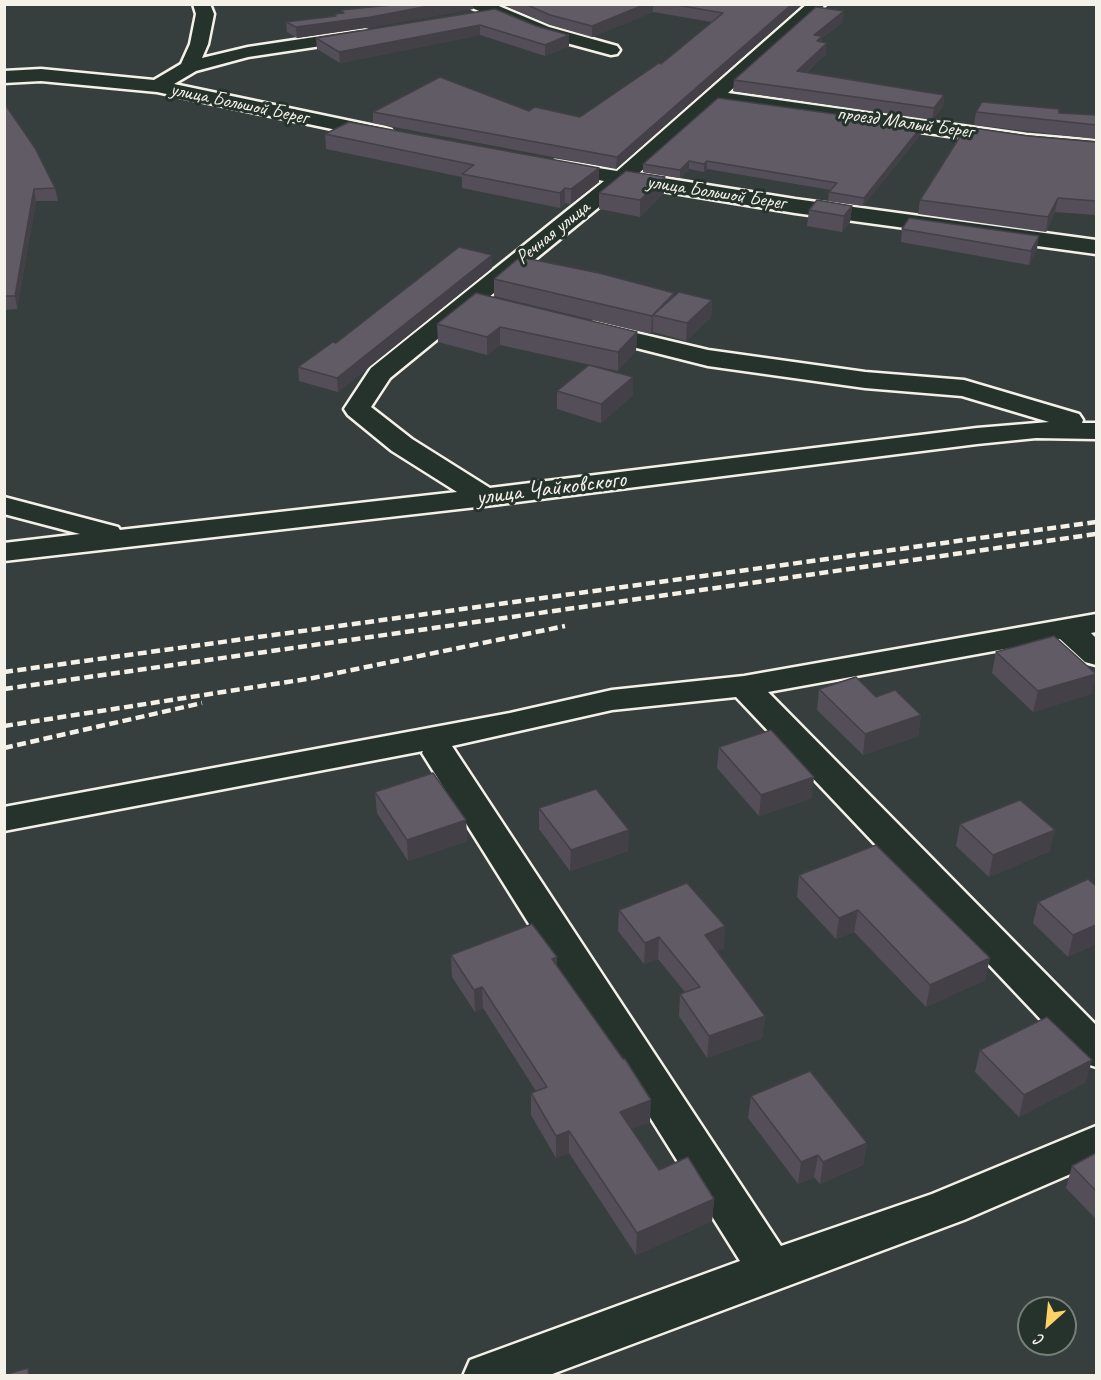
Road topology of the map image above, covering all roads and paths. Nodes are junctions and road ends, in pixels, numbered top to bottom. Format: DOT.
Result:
graph roads {
  1 [pos="201,4"];
  2 [pos="478,4"];
  3 [pos="818,4"];
  4 [pos="496,12"];
  5 [pos="462,18"];
  6 [pos="383,32"];
  7 [pos="611,50"];
  8 [pos="189,67"];
  9 [pos="4,77"];
  10 [pos="157,86"];
  11 [pos="713,97"];
  12 [pos="408,139"];
  13 [pos="1096,147"];
  14 [pos="533,162"];
  15 [pos="621,178"];
  16 [pos="1096,247"];
  17 [pos="470,299"];
  18 [pos="501,306"];
  19 [pos="576,325"];
  20 [pos="1096,429"];
  21 [pos="485,497"];
  22 [pos="4,505"];
  23 [pos="127,539"];
  24 [pos="4,552"];
  25 [pos="1081,625"];
  26 [pos="1096,655"];
  27 [pos="744,686"];
  28 [pos="439,753"];
  29 [pos="4,819"];
  30 [pos="1096,1051"];
  31 [pos="1096,1144"];
  32 [pos="771,1270"];
  33 [pos="487,1376"];
  1 -- 8 [label="street, улица Большой Берег"];
  2 -- 4 [label="street"];
  3 -- 11 [label="street, Речная улица"];
  4 -- 5 [label="street"];
  4 -- 7 [label="street"];
  6 -- 8 [label="street"];
  8 -- 10 [label="street, улица Большой Берег"];
  9 -- 10 [label="street"];
  10 -- 12 [label="street, улица Большой Берег"];
  11 -- 13 [label="street, проезд Малый Берег"];
  11 -- 15 [label="street, Речная улица"];
  14 -- 15 [label="street, улица Большой Берег"];
  15 -- 16 [label="street, улица Большой Берег"];
  15 -- 17 [label="street, Речная улица"];
  17 -- 18 [label="street"];
  17 -- 21 [label="street, Речная улица"];
  19 -- 20 [label="street"];
  20 -- 21 [label="street, улица Чайковского"];
  21 -- 23 [label="street, улица Чайковского"];
  22 -- 23 [label="street"];
  23 -- 24 [label="street, улица Чайковского"];
  25 -- 26 [label="street"];
  25 -- 27 [label="street"];
  27 -- 29 [label="street"];
  27 -- 30 [label="street"];
  28 -- 32 [label="street"];
  31 -- 32 [label="street"];
  32 -- 33 [label="street"];
}
